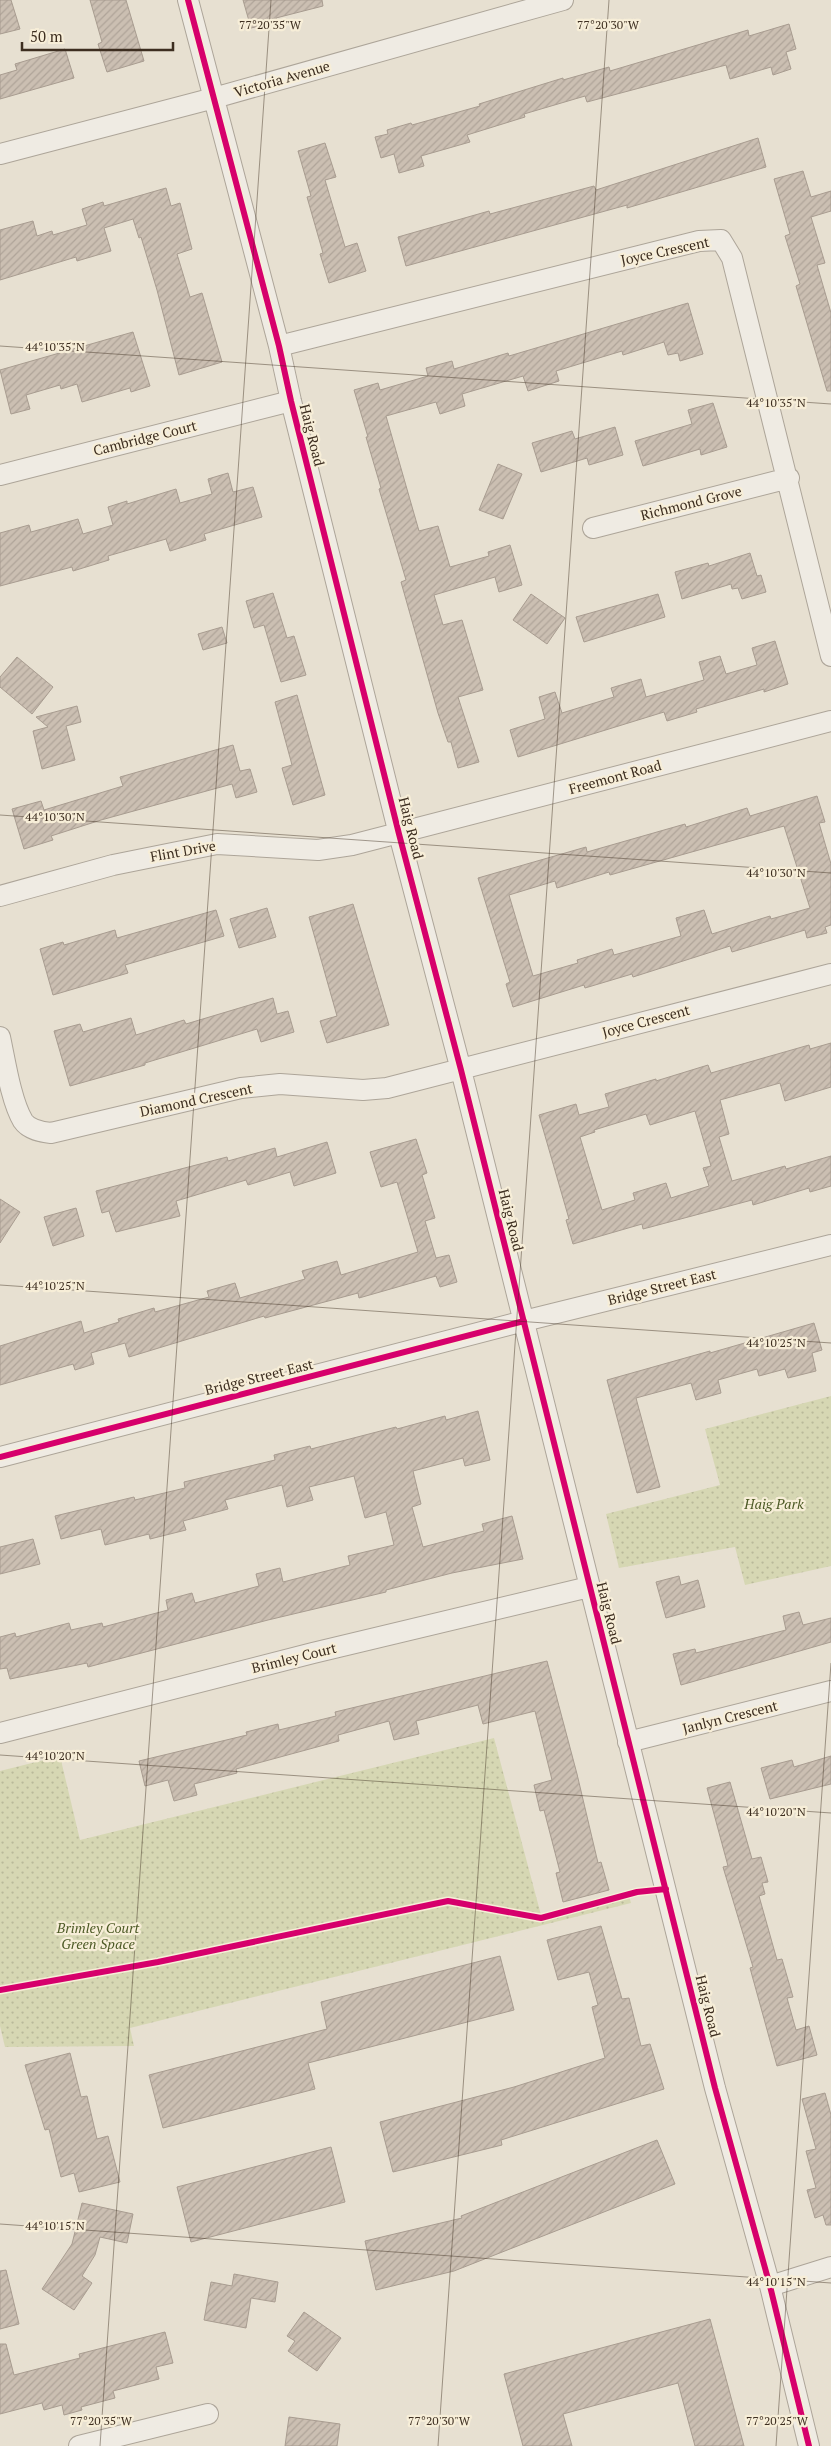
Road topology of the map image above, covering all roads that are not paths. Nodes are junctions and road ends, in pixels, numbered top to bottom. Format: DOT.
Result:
graph roads {
  1 [pos="188,0"];
  2 [pos="563,0"];
  3 [pos="214,98"];
  4 [pos="0,154"];
  5 [pos="279,346"];
  6 [pos="290,401"];
  7 [pos="0,475"];
  8 [pos="789,478"];
  9 [pos="593,528"];
  10 [pos="831,656"];
  11 [pos="831,721"];
  12 [pos="399,834"];
  13 [pos="0,896"];
  14 [pos="831,974"];
  15 [pos="0,1037"];
  16 [pos="461,1070"];
  17 [pos="831,1245"];
  18 [pos="524,1321"];
  19 [pos="0,1457"];
  20 [pos="590,1587"];
  21 [pos="831,1691"];
  22 [pos="0,1733"];
  23 [pos="628,1742"];
  24 [pos="831,2266"];
  25 [pos="770,2286"];
  26 [pos="208,2414"];
  27 [pos="79,2446"];
  28 [pos="809,2446"];
  1 -- 3 [label="street, Haig Road"];
  2 -- 3 [label="street, Victoria Avenue"];
  3 -- 4 [label="street, Victoria Avenue"];
  3 -- 5 [label="street, Haig Road"];
  5 -- 6 [label="street, Haig Road"];
  5 -- 8 [label="street, Joyce Crescent"];
  6 -- 7 [label="street, Cambridge Court"];
  6 -- 12 [label="street, Haig Road"];
  8 -- 9 [label="street, Richmond Grove"];
  8 -- 10 [label="street, Joyce Crescent"];
  11 -- 12 [label="street, Freemont Road"];
  12 -- 13 [label="street, Flint Drive"];
  12 -- 16 [label="street, Haig Road"];
  14 -- 16 [label="street, Joyce Crescent"];
  15 -- 16 [label="street, Diamond Crescent"];
  16 -- 18 [label="street, Haig Road"];
  17 -- 18 [label="street, Bridge Street East"];
  18 -- 19 [label="street, Bridge Street East"];
  18 -- 20 [label="street, Haig Road"];
  20 -- 22 [label="street, Brimley Court"];
  20 -- 23 [label="street, Haig Road"];
  21 -- 23 [label="street, Janlyn Crescent"];
  23 -- 25 [label="street, Haig Road"];
  24 -- 25 [label="street"];
  25 -- 28 [label="street, Haig Road"];
  26 -- 27 [label="street"];
}
